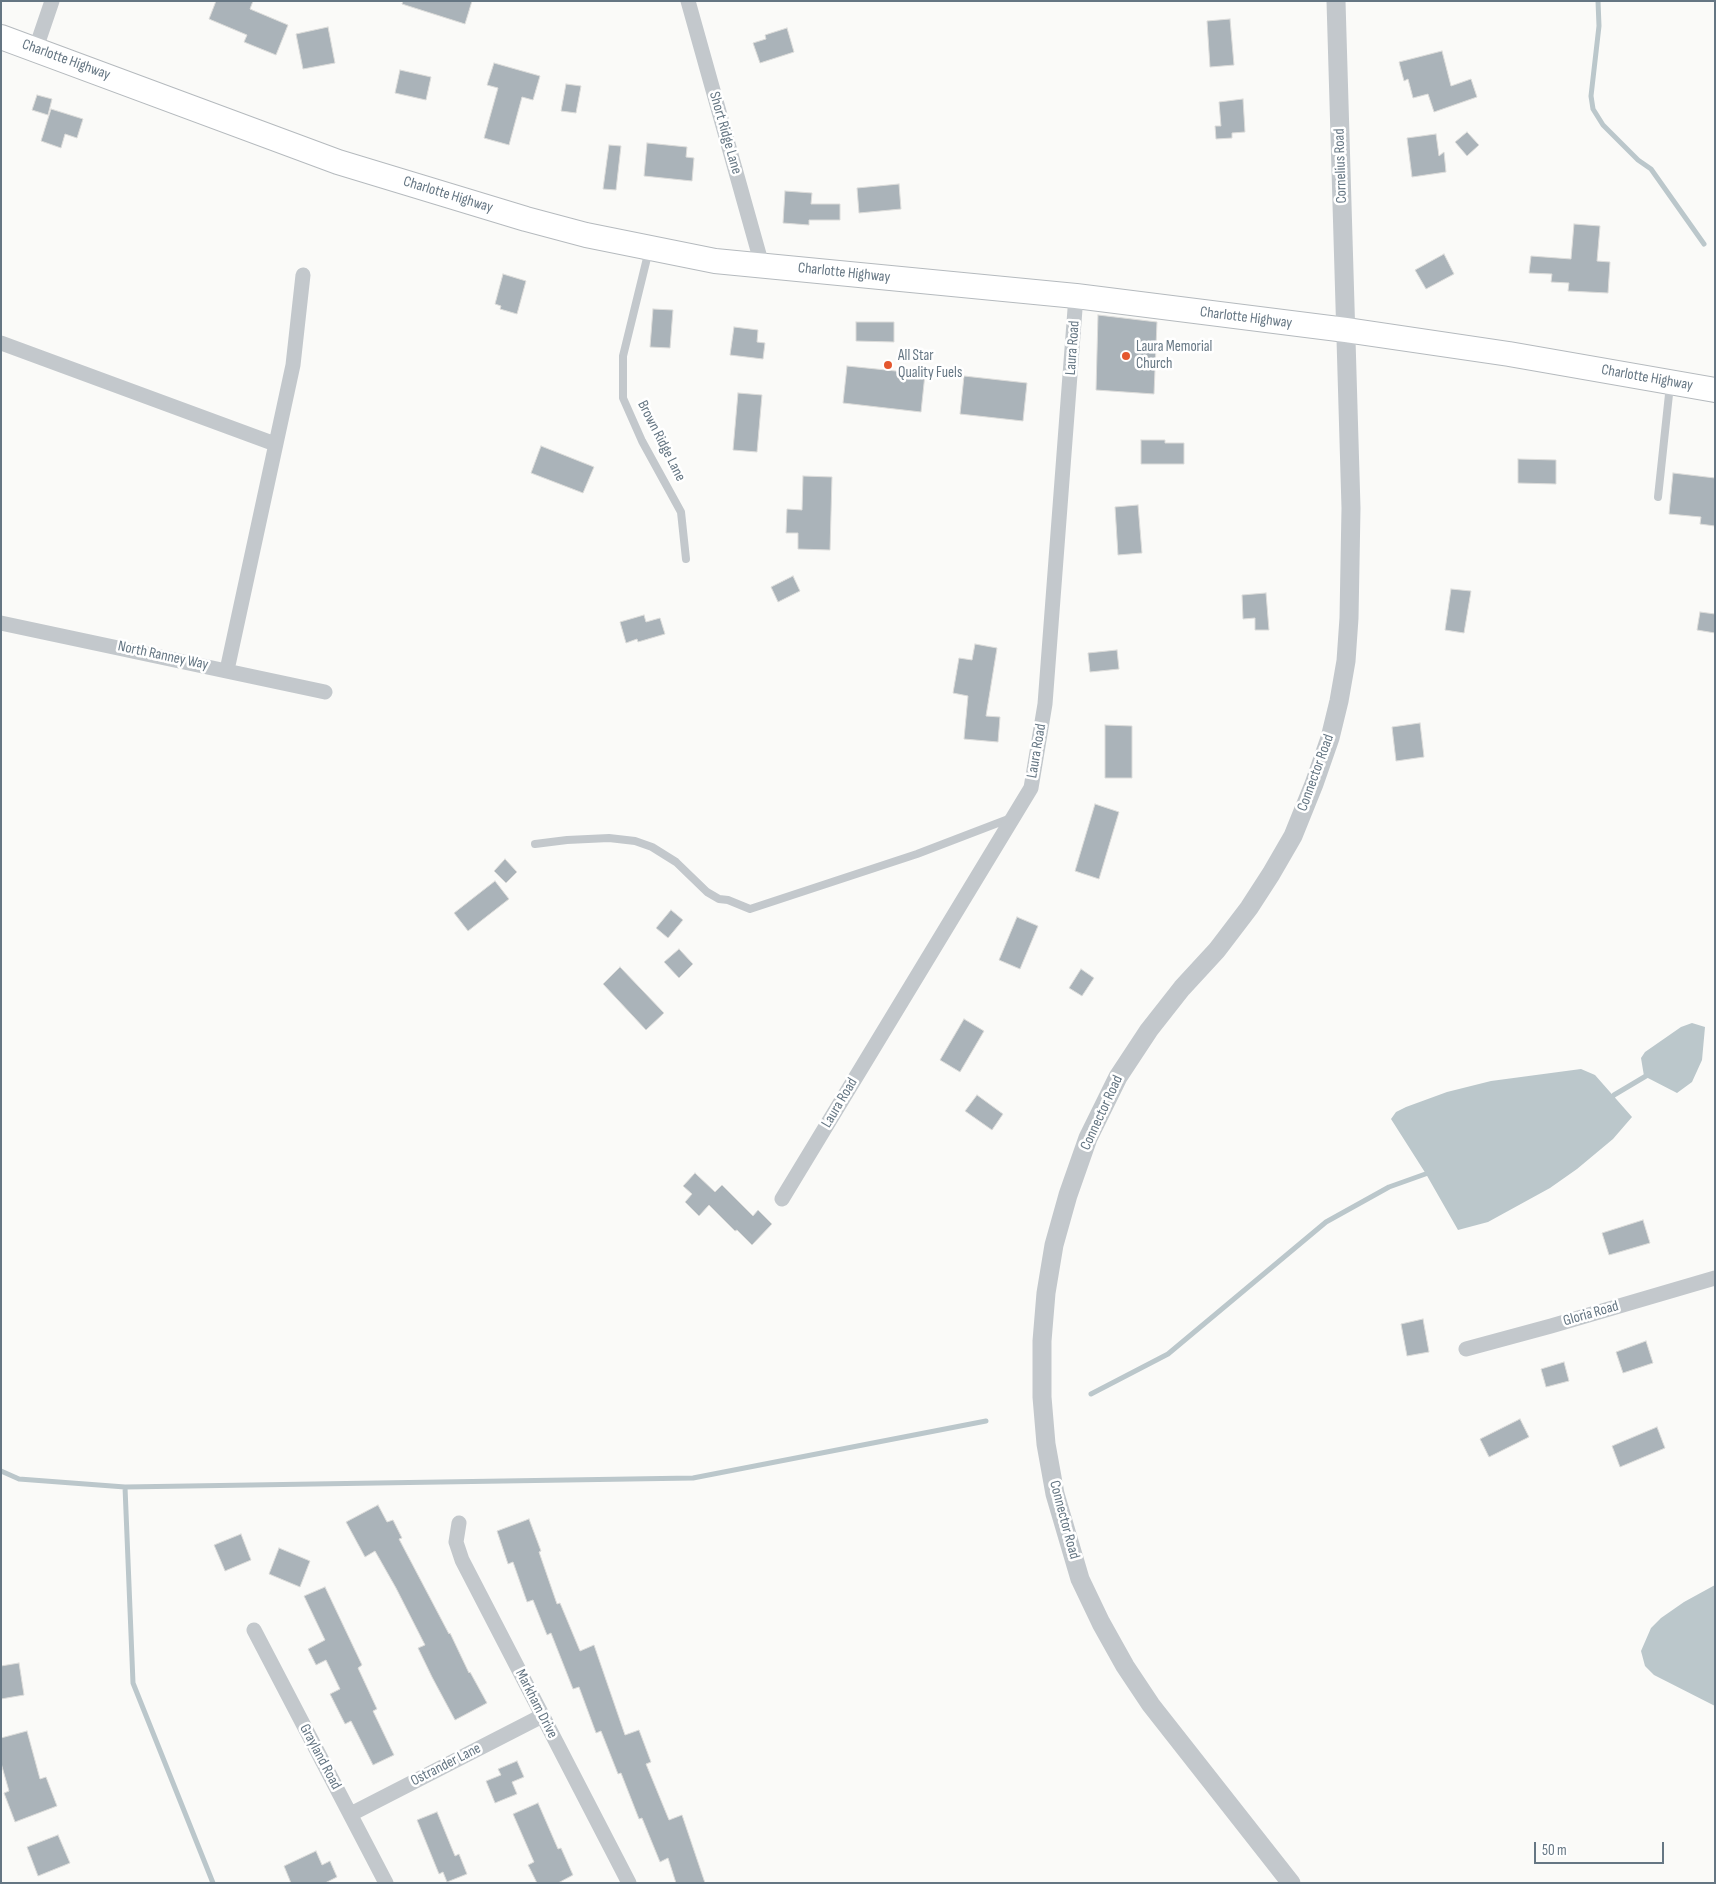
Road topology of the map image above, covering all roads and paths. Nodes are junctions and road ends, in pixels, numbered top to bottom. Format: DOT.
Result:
graph roads {
  1 [pos="52,1"];
  2 [pos="688,1"];
  3 [pos="1336,1"];
  4 [pos="1,37"];
  5 [pos="36,48"];
  6 [pos="650,248"];
  7 [pos="762,265"];
  8 [pos="303,275"];
  9 [pos="1076,296"];
  10 [pos="1346,330"];
  11 [pos="1,343"];
  12 [pos="1670,382"];
  13 [pos="1715,390"];
  14 [pos="275,444"];
  15 [pos="1658,497"];
  16 [pos="686,559"];
  17 [pos="1,623"];
  18 [pos="227,670"];
  19 [pos="324,692"];
  20 [pos="1013,817"];
  21 [pos="535,844"];
  22 [pos="782,1199"];
  23 [pos="1715,1278"];
  24 [pos="1466,1349"];
  25 [pos="459,1523"];
  26 [pos="254,1630"];
  27 [pos="542,1716"];
  28 [pos="351,1814"];
  29 [pos="386,1883"];
  30 [pos="628,1883"];
  31 [pos="1291,1883"];
  1 -- 5 [label="street"];
  2 -- 7 [label="street, Short Ridge Lane"];
  3 -- 10 [label="street, Cornelius Road"];
  4 -- 5 [label="main road, Charlotte Highway"];
  5 -- 6 [label="main road, Charlotte Highway"];
  6 -- 7 [label="main road, Charlotte Highway"];
  6 -- 16 [label="lane, Brown Ridge Lane"];
  7 -- 9 [label="main road, Charlotte Highway"];
  8 -- 14 [label="street"];
  9 -- 10 [label="main road, Charlotte Highway"];
  9 -- 20 [label="street, Laura Road"];
  10 -- 12 [label="main road, Charlotte Highway"];
  10 -- 31 [label="street, Connector Road"];
  11 -- 14 [label="street"];
  12 -- 13 [label="main road, Charlotte Highway"];
  12 -- 15 [label="lane"];
  14 -- 18 [label="street"];
  17 -- 18 [label="street, North Ranney Way"];
  18 -- 19 [label="street, North Ranney Way"];
  20 -- 21 [label="lane"];
  20 -- 22 [label="street, Laura Road"];
  23 -- 24 [label="street, Gloria Road"];
  25 -- 27 [label="street, Markham Drive"];
  26 -- 28 [label="street, Grayland Road"];
  27 -- 28 [label="street, Ostrander Lane"];
  27 -- 30 [label="street, Markham Drive"];
  28 -- 29 [label="street, Grayland Road"];
}
